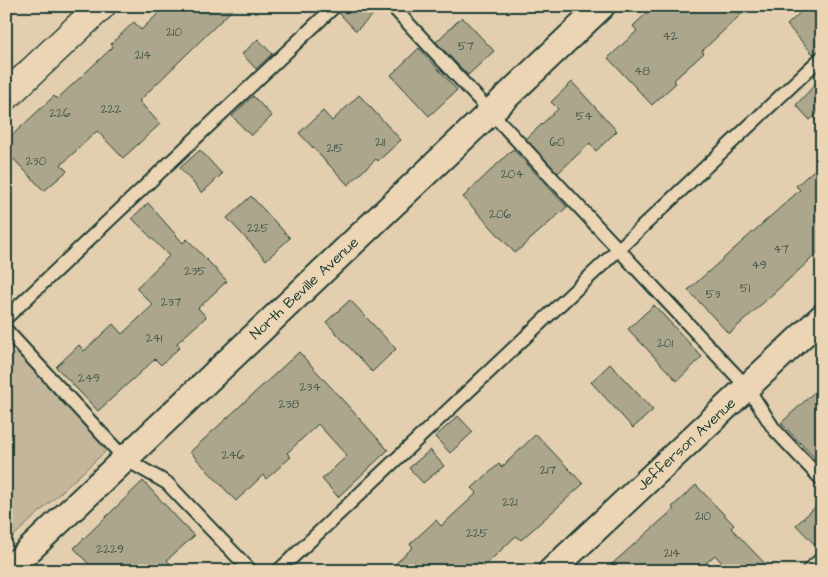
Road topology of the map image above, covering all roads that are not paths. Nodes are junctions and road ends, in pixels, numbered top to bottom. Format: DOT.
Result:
graph roads {
  1 [pos="101,6"];
  2 [pos="335,6"];
  3 [pos="392,6"];
  4 [pos="602,6"];
  5 [pos="822,57"];
  6 [pos="6,96"];
  7 [pos="491,112"];
  8 [pos="618,248"];
  9 [pos="822,317"];
  10 [pos="6,318"];
  11 [pos="6,330"];
  12 [pos="747,387"];
  13 [pos="125,459"];
  14 [pos="822,480"];
  15 [pos="822,558"];
  16 [pos="7,571"];
  17 [pos="251,571"];
  18 [pos="278,571"];
  19 [pos="551,571"];
  20 [pos="808,571"];
  1 -- 6 [label="street"];
  2 -- 10 [label="lane"];
  3 -- 7 [label="lane"];
  4 -- 7 [label="street, North Beville Avenue"];
  5 -- 8 [label="lane"];
  7 -- 8 [label="lane"];
  7 -- 13 [label="street, North Beville Avenue"];
  8 -- 12 [label="lane"];
  8 -- 18 [label="lane"];
  9 -- 12 [label="street, Jefferson Avenue"];
  11 -- 13 [label="lane"];
  12 -- 14 [label="lane"];
  12 -- 19 [label="street, Jefferson Avenue"];
  13 -- 16 [label="street, North Beville Avenue"];
  13 -- 17 [label="lane"];
  15 -- 20 [label="lane"];
}
